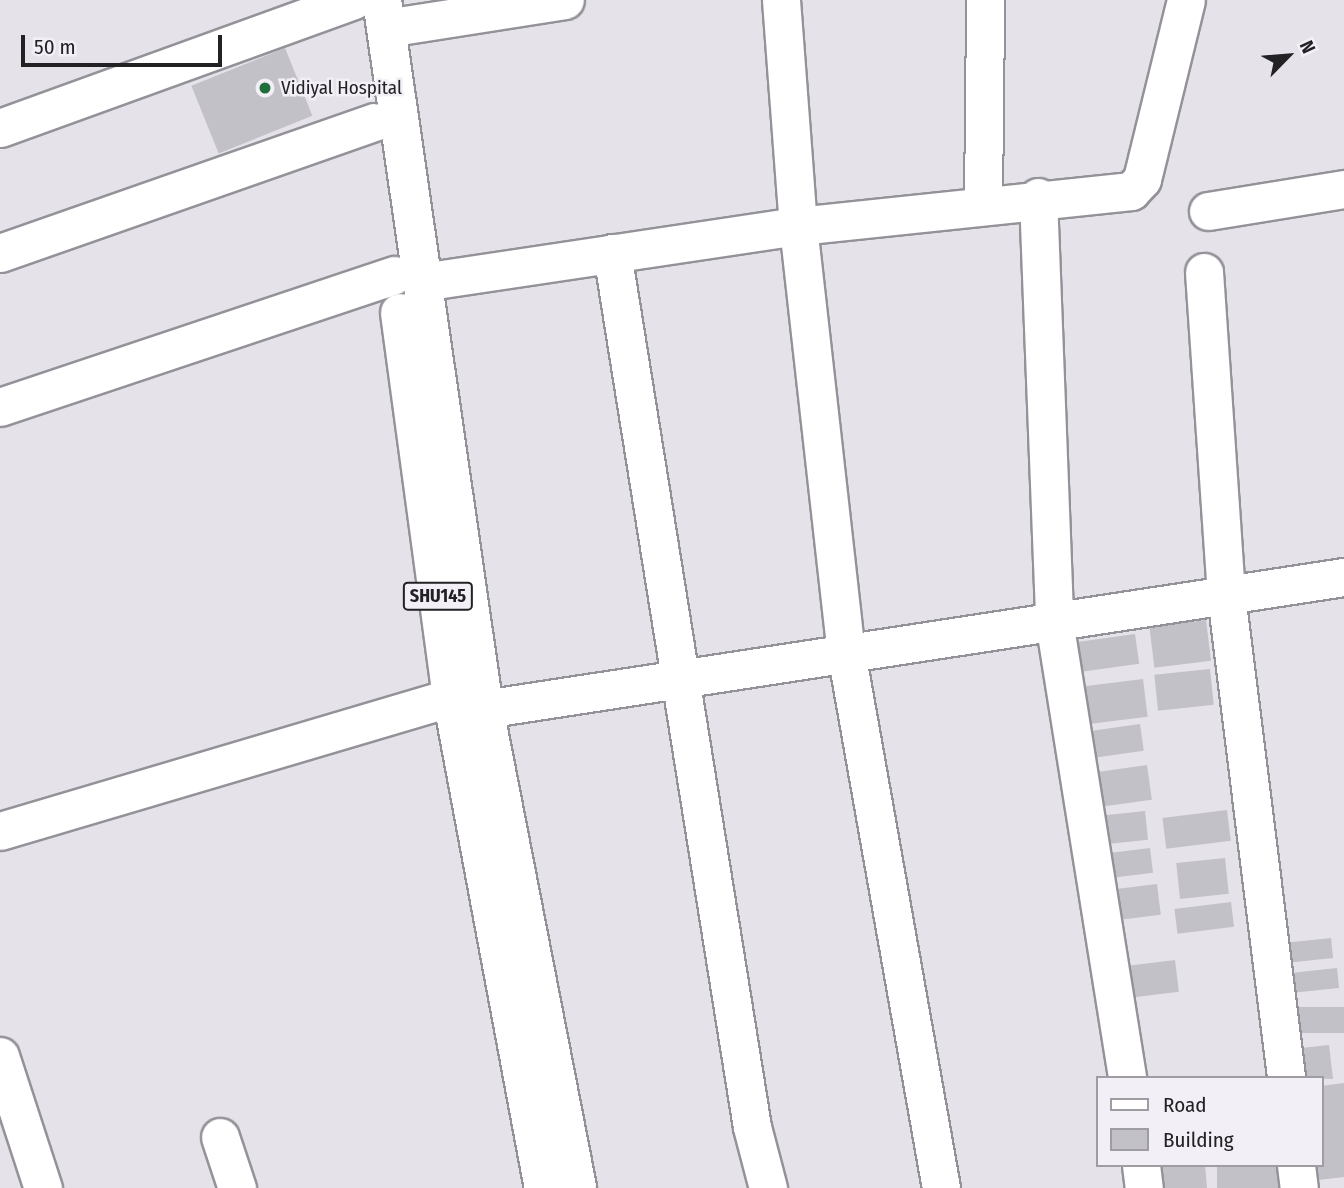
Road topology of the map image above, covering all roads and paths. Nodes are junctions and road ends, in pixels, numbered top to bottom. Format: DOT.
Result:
graph roads {
  1 [pos="356,0"];
  2 [pos="565,0"];
  3 [pos="781,0"];
  4 [pos="985,0"];
  5 [pos="1186,0"];
  6 [pos="384,14"];
  7 [pos="374,122"];
  8 [pos="0,128"];
  9 [pos="1344,189"];
  10 [pos="1038,197"];
  11 [pos="983,203"];
  12 [pos="1208,211"];
  13 [pos="798,226"];
  14 [pos="0,253"];
  15 [pos="612,253"];
  16 [pos="1204,272"];
  17 [pos="408,279"];
  18 [pos="0,407"];
  19 [pos="1344,577"];
  20 [pos="1226,594"];
  21 [pos="1054,621"];
  22 [pos="846,652"];
  23 [pos="682,677"];
  24 [pos="468,703"];
  25 [pos="0,831"];
  26 [pos="0,1056"];
  27 [pos="1127,1076"];
  28 [pos="1286,1076"];
  29 [pos="220,1137"];
  30 [pos="1141,1167"];
  31 [pos="1296,1167"];
  32 [pos="43,1188"];
  33 [pos="237,1188"];
  34 [pos="544,1188"];
  35 [pos="577,1188"];
  36 [pos="768,1188"];
  37 [pos="942,1188"];
  38 [pos="1144,1188"];
  39 [pos="1299,1188"];
  1 -- 7 [label="main road"];
  1 -- 8 [label="street"];
  2 -- 6 [label="street"];
  3 -- 13 [label="street"];
  4 -- 11 [label="street"];
  5 -- 10 [label="street"];
  6 -- 17 [label="main road"];
  7 -- 14 [label="street"];
  7 -- 17 [label="main road"];
  9 -- 12 [label="street"];
  10 -- 11 [label="street"];
  10 -- 21 [label="street"];
  11 -- 13 [label="street"];
  13 -- 15 [label="street"];
  13 -- 22 [label="street"];
  15 -- 17 [label="street"];
  15 -- 23 [label="street"];
  16 -- 20 [label="street"];
  17 -- 18 [label="street"];
  17 -- 24 [label="main road"];
  19 -- 20 [label="street"];
  20 -- 21 [label="street"];
  20 -- 28 [label="street"];
  21 -- 22 [label="street"];
  21 -- 27 [label="street"];
  22 -- 23 [label="street"];
  22 -- 37 [label="street"];
  23 -- 24 [label="street"];
  23 -- 36 [label="street"];
  24 -- 25 [label="street"];
  24 -- 34 [label="main road"];
  24 -- 35 [label="main road"];
  26 -- 32 [label="street"];
  29 -- 33 [label="street"];
  30 -- 38 [label="street"];
  31 -- 39 [label="street"];
}
